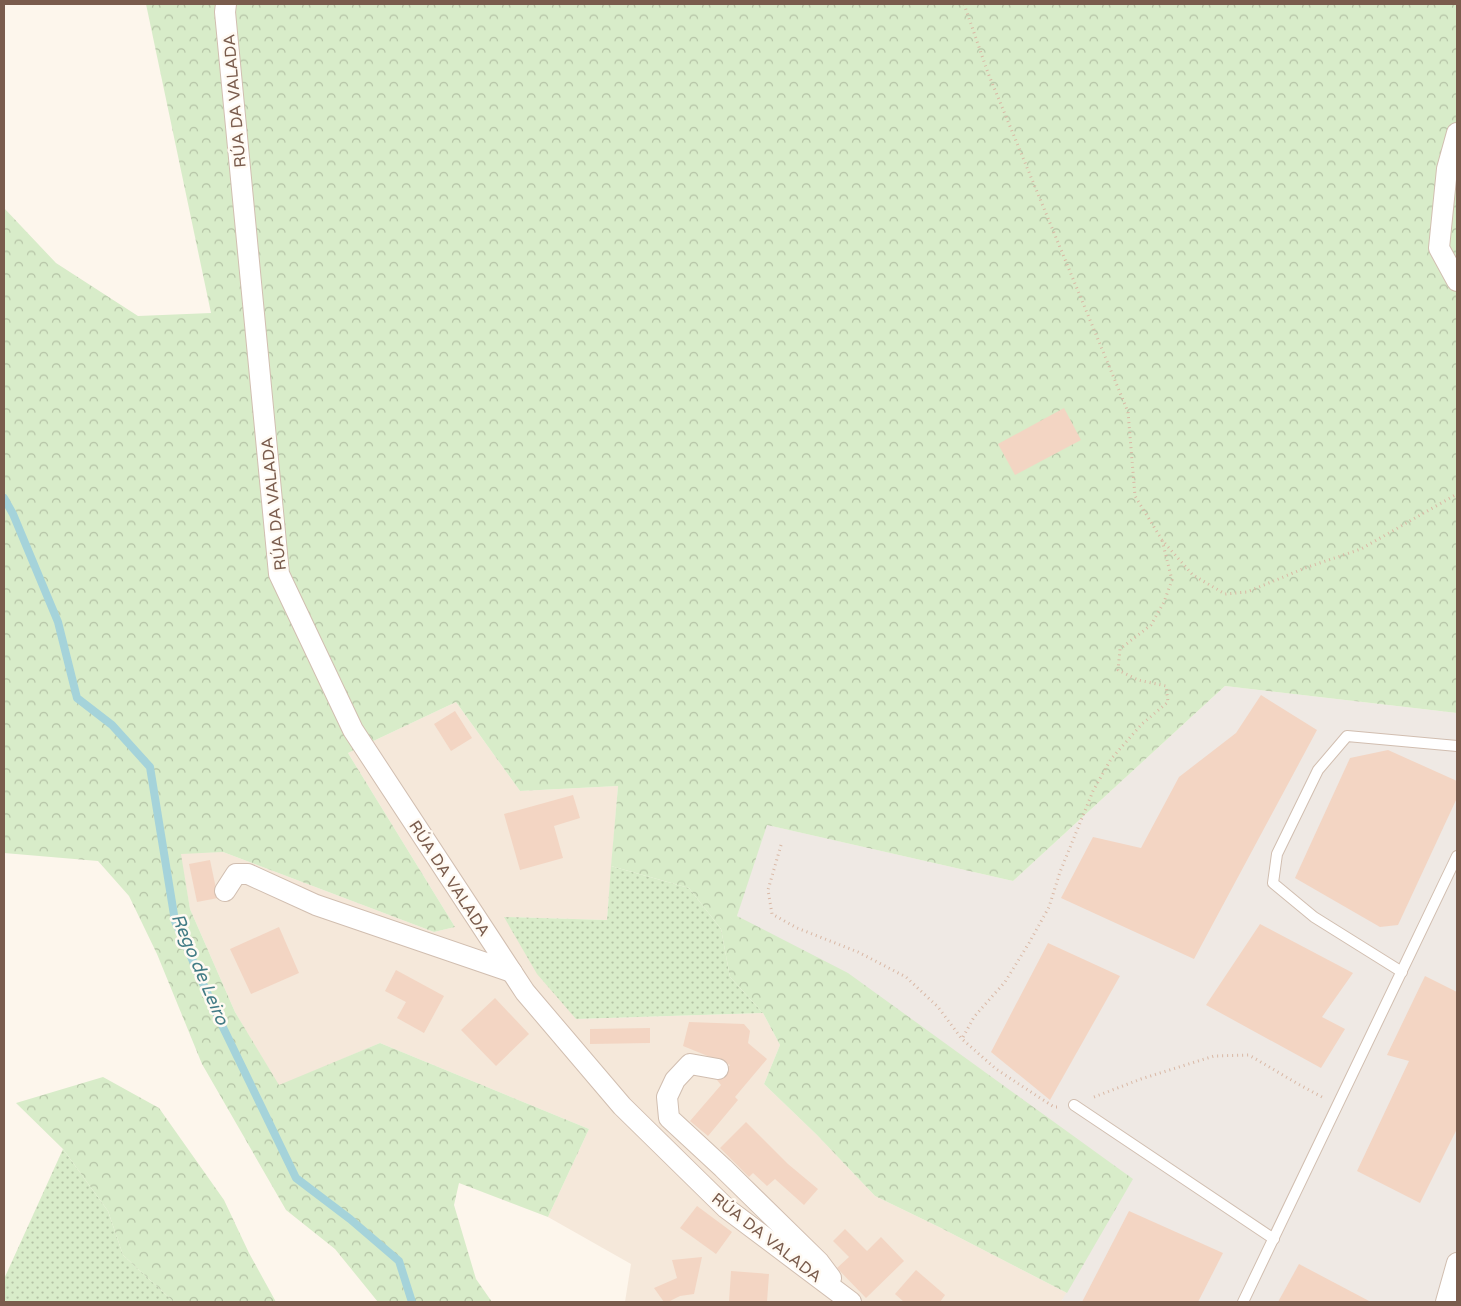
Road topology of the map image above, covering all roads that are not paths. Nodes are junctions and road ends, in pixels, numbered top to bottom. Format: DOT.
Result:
graph roads {
  1 [pos="226,4"];
  2 [pos="1457,133"];
  3 [pos="1457,282"];
  4 [pos="1457,746"];
  5 [pos="1457,856"];
  6 [pos="225,891"];
  7 [pos="512,972"];
  8 [pos="1402,972"];
  9 [pos="718,1069"];
  10 [pos="1074,1105"];
  11 [pos="1274,1239"];
  12 [pos="1457,1264"];
  13 [pos="848,1300"];
  14 [pos="1243,1302"];
  15 [pos="1446,1302"];
  1 -- 7 [label="street, RÚA DA VALADA"];
  2 -- 3 [label="street"];
  4 -- 8 [label="lane"];
  5 -- 8 [label="lane"];
  6 -- 7 [label="street, RÚA DA VALADA"];
  7 -- 13 [label="street, RÚA DA VALADA"];
  8 -- 11 [label="lane"];
  9 -- 13 [label="street, RÚA DA VALADA"];
  10 -- 11 [label="lane"];
  11 -- 14 [label="lane"];
  12 -- 15 [label="street"];
}
